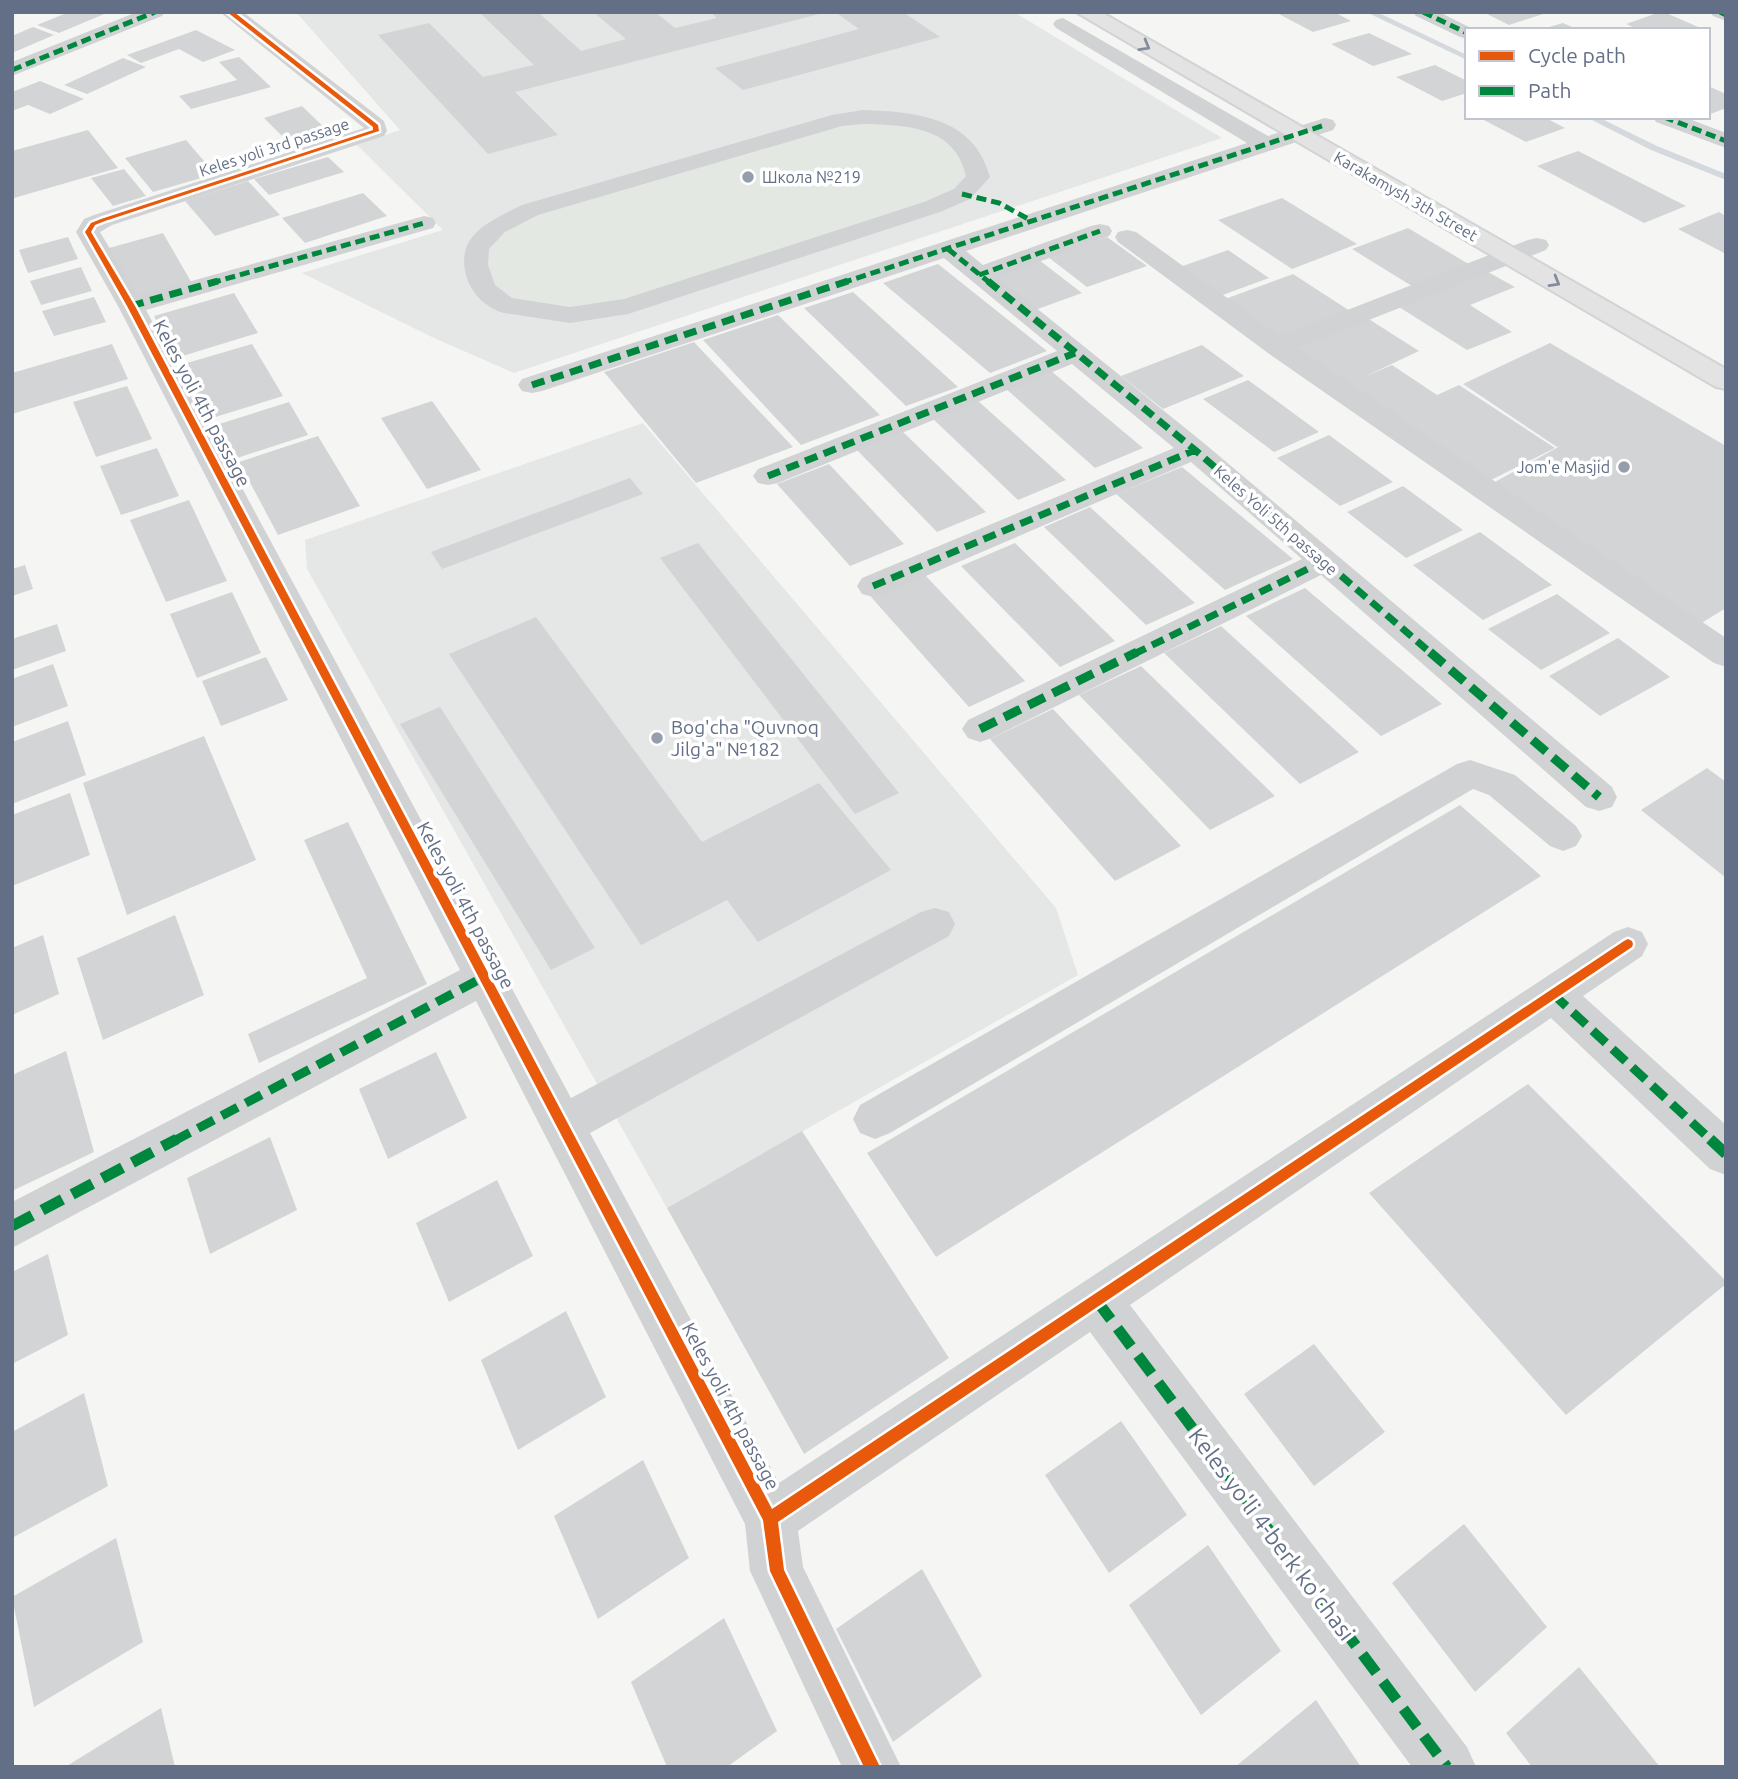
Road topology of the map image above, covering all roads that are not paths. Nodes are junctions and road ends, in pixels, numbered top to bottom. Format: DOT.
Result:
graph roads {
  1 [pos="155,12"];
  2 [pos="230,12"];
  3 [pos="1086,12"];
  4 [pos="1124,12"];
  5 [pos="1423,12"];
  6 [pos="1720,12"];
  7 [pos="1726,15"];
  8 [pos="1063,24"];
  9 [pos="1465,32"];
  10 [pos="12,70"];
  11 [pos="1669,119"];
  12 [pos="1325,125"];
  13 [pos="1298,134"];
  14 [pos="1726,141"];
  15 [pos="1266,145"];
  16 [pos="1431,185"];
  17 [pos="932,207"];
  18 [pos="424,223"];
  19 [pos="1511,244"];
  20 [pos="1537,245"];
  21 [pos="948,249"];
  22 [pos="1560,258"];
  23 [pos="979,275"];
  24 [pos="131,306"];
  25 [pos="1277,347"];
  26 [pos="1075,353"];
  27 [pos="1726,381"];
  28 [pos="532,385"];
  29 [pos="1195,450"];
  30 [pos="768,476"];
  31 [pos="1324,561"];
  32 [pos="873,586"];
  33 [pos="1726,655"];
  34 [pos="980,729"];
  35 [pos="1599,797"];
  36 [pos="1563,836"];
  37 [pos="935,924"];
  38 [pos="1628,944"];
  39 [pos="484,977"];
  40 [pos="1553,994"];
  41 [pos="875,1119"];
  42 [pos="563,1125"];
  43 [pos="1726,1154"];
  44 [pos="12,1226"];
  45 [pos="1097,1301"];
  46 [pos="770,1519"];
  47 [pos="872,1767"];
  48 [pos="1447,1767"];
  1 -- 10 [label="street"];
  2 -- 24 [label="street, Keles yoli 3rd passage"];
  3 -- 13 [label="main road, Karakamysh 3th Street, one-way"];
  4 -- 12 [label="main road, Karakamysh 3th Street"];
  5 -- 9 [label="street"];
  6 -- 7 [label="street"];
  8 -- 15 [label="street"];
  11 -- 14 [label="street"];
  12 -- 13 [label="street"];
  12 -- 16 [label="main road, Karakamysh 3th Street"];
  13 -- 15 [label="street"];
  13 -- 19 [label="main road, Karakamysh 3th Street"];
  15 -- 21 [label="street"];
  17 -- 17 [label="street"];
  18 -- 24 [label="street"];
  19 -- 20 [label="street"];
  19 -- 25 [label="street"];
  19 -- 27 [label="main road, Karakamysh 3th Street, one-way"];
  20 -- 22 [label="main road"];
  21 -- 23 [label="street, Keles Yoli 5th passage"];
  21 -- 28 [label="street"];
  23 -- 25 [label="street"];
  23 -- 26 [label="street, Keles Yoli 5th passage"];
  24 -- 39 [label="street, Keles yoli 4th passage"];
  25 -- 33 [label="street"];
  26 -- 29 [label="street, Keles Yoli 5th passage"];
  26 -- 30 [label="street"];
  29 -- 31 [label="street, Keles Yoli 5th passage"];
  29 -- 32 [label="street"];
  31 -- 34 [label="street"];
  31 -- 35 [label="street, Keles Yoli 5th passage"];
  36 -- 41 [label="street"];
  37 -- 42 [label="street"];
  38 -- 40 [label="street"];
  39 -- 42 [label="street, Keles yoli 4th passage"];
  39 -- 44 [label="street"];
  40 -- 43 [label="street"];
  40 -- 45 [label="street"];
  42 -- 46 [label="street, Keles yoli 4th passage"];
  45 -- 46 [label="street"];
  45 -- 48 [label="street, Keles yo'li 4-berk ko'chasi"];
  46 -- 47 [label="street"];
}
